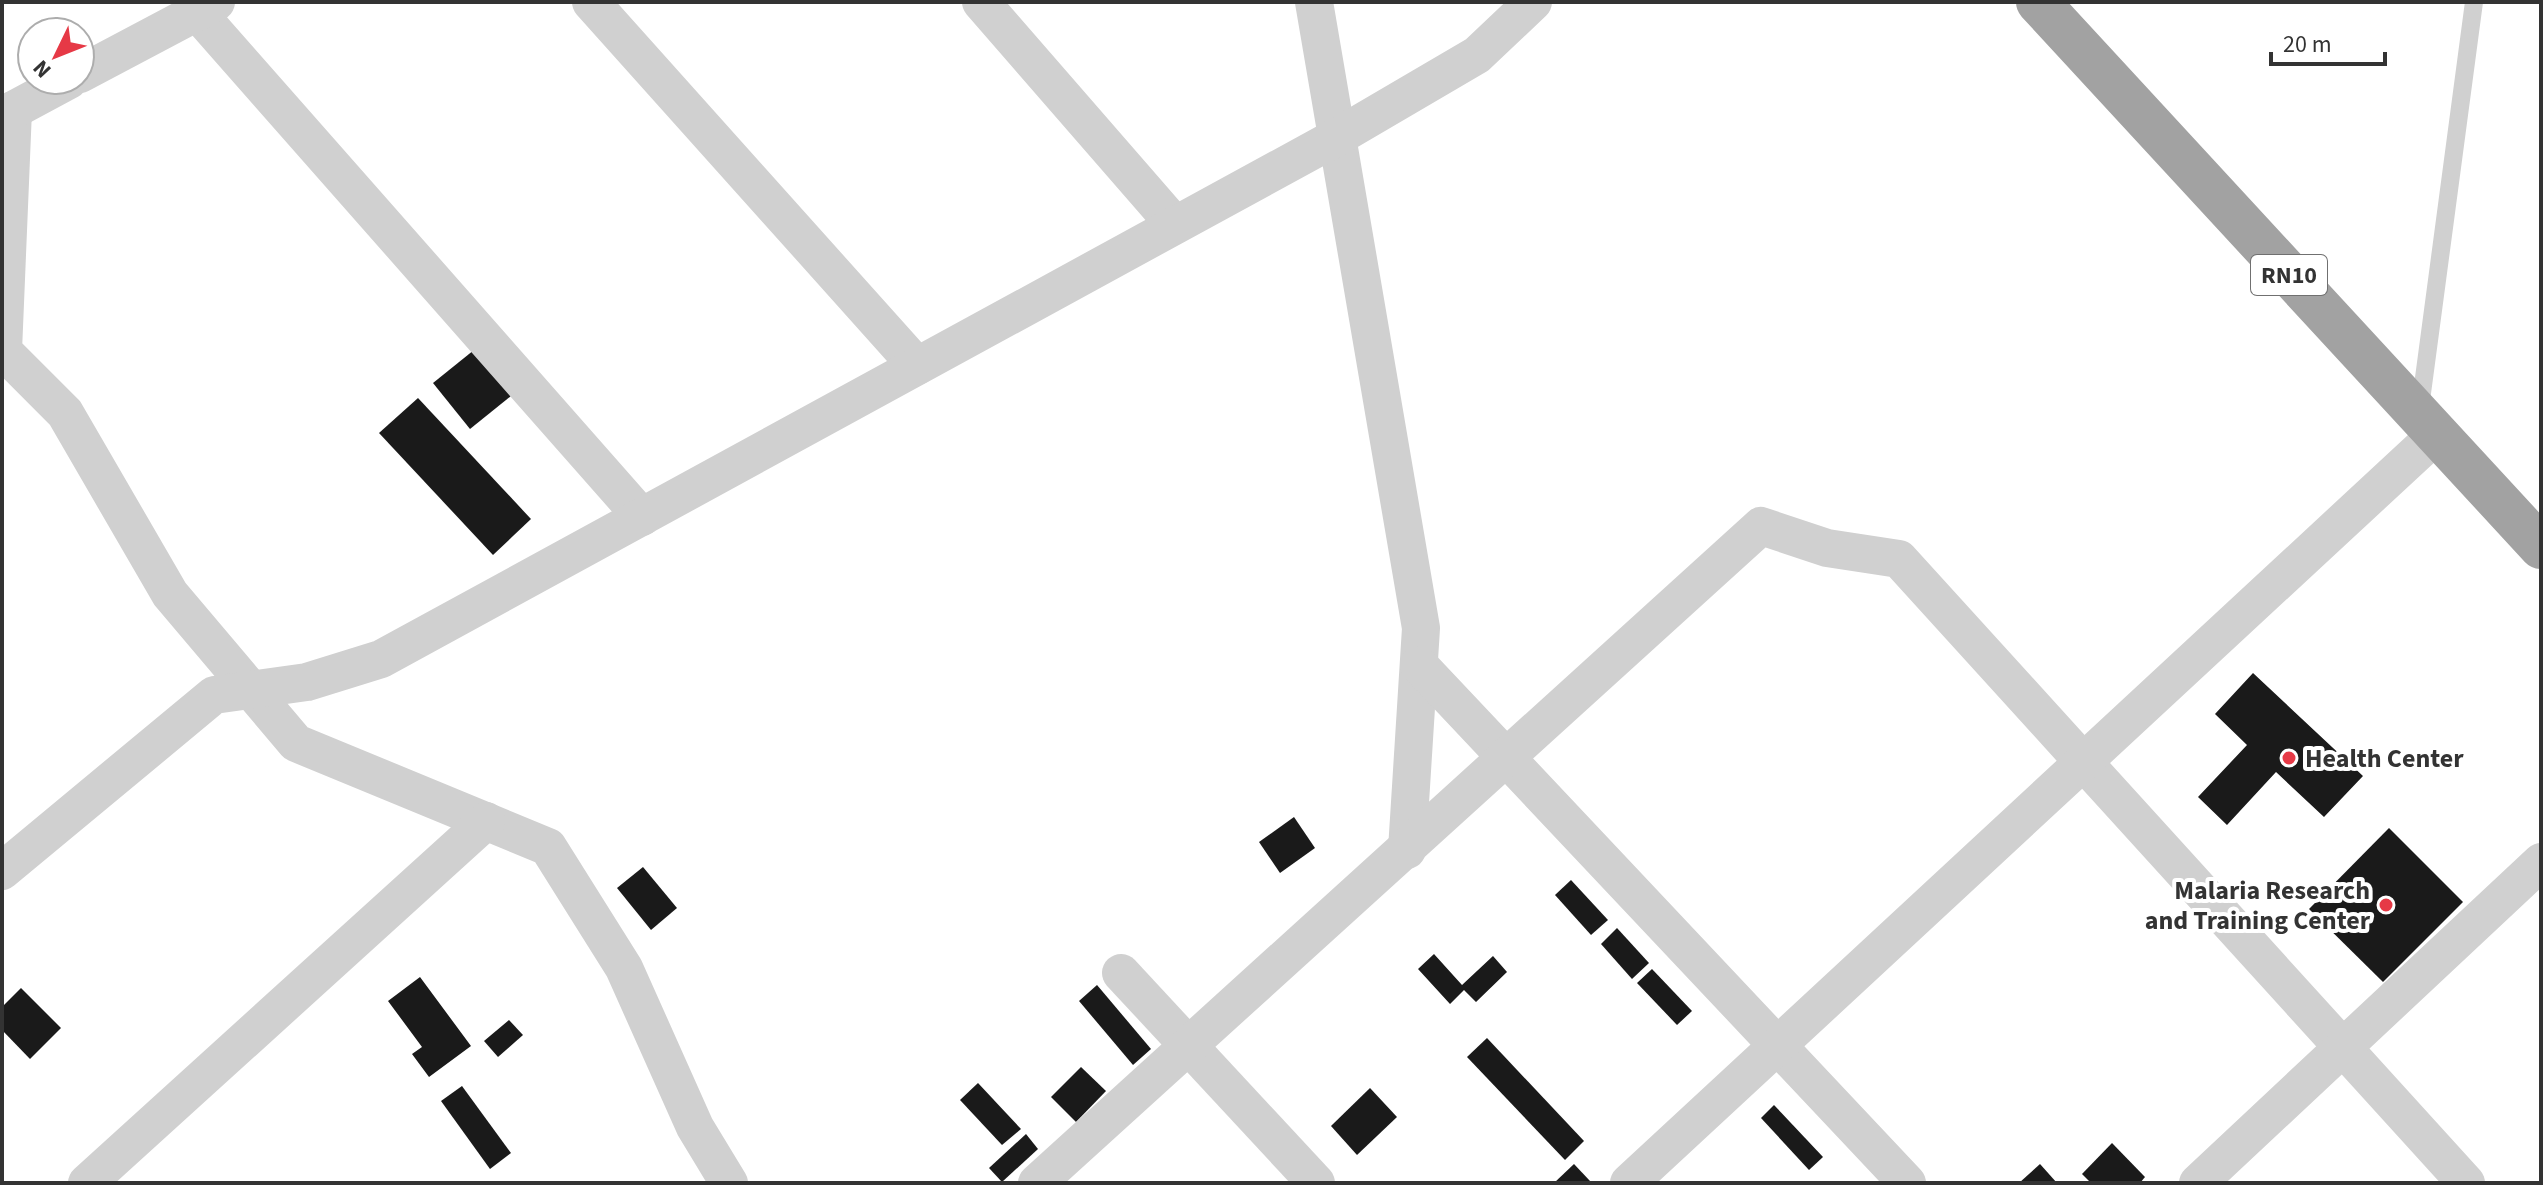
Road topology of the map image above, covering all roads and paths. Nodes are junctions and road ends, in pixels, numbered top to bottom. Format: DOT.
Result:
graph roads {
  1 [pos="591,2"];
  2 [pos="981,2"];
  3 [pos="1314,2"];
  4 [pos="1533,2"];
  5 [pos="2038,2"];
  6 [pos="2474,2"];
  7 [pos="206,7"];
  8 [pos="96,65"];
  9 [pos="39,96"];
  10 [pos="7,113"];
  11 [pos="1337,137"];
  12 [pos="1175,225"];
  13 [pos="917,366"];
  14 [pos="2427,425"];
  15 [pos="642,517"];
  16 [pos="2541,547"];
  17 [pos="1419,665"];
  18 [pos="251,690"];
  19 [pos="1507,759"];
  20 [pos="2084,761"];
  21 [pos="486,821"];
  22 [pos="1407,850"];
  23 [pos="2541,862"];
  24 [pos="2,871"];
  25 [pos="1121,973"];
  26 [pos="1777,1046"];
  27 [pos="1190,1047"];
  28 [pos="2343,1047"];
  29 [pos="87,1183"];
  30 [pos="729,1183"];
  31 [pos="1037,1183"];
  32 [pos="1316,1183"];
  33 [pos="1629,1183"];
  34 [pos="1907,1183"];
  35 [pos="2198,1183"];
  36 [pos="2466,1183"];
  1 -- 13 [label="street"];
  2 -- 12 [label="street"];
  3 -- 11 [label="street"];
  4 -- 11 [label="street"];
  5 -- 14 [label="highway, RN10"];
  6 -- 14 [label="lane"];
  7 -- 8 [label="street"];
  7 -- 15 [label="street"];
  9 -- 10 [label="street"];
  10 -- 18 [label="street"];
  11 -- 12 [label="street"];
  11 -- 17 [label="street"];
  12 -- 13 [label="street"];
  13 -- 15 [label="street"];
  14 -- 16 [label="highway, RN10"];
  14 -- 20 [label="street"];
  15 -- 18 [label="street"];
  17 -- 19 [label="street"];
  17 -- 22 [label="street"];
  18 -- 21 [label="street"];
  18 -- 24 [label="street"];
  19 -- 20 [label="street"];
  19 -- 22 [label="street"];
  19 -- 26 [label="street"];
  20 -- 26 [label="street"];
  20 -- 28 [label="street"];
  21 -- 29 [label="street"];
  21 -- 30 [label="street"];
  22 -- 27 [label="street"];
  23 -- 28 [label="street"];
  25 -- 27 [label="street"];
  26 -- 33 [label="street"];
  26 -- 34 [label="street"];
  27 -- 31 [label="street"];
  27 -- 32 [label="street"];
  28 -- 35 [label="street"];
  28 -- 36 [label="street"];
}
